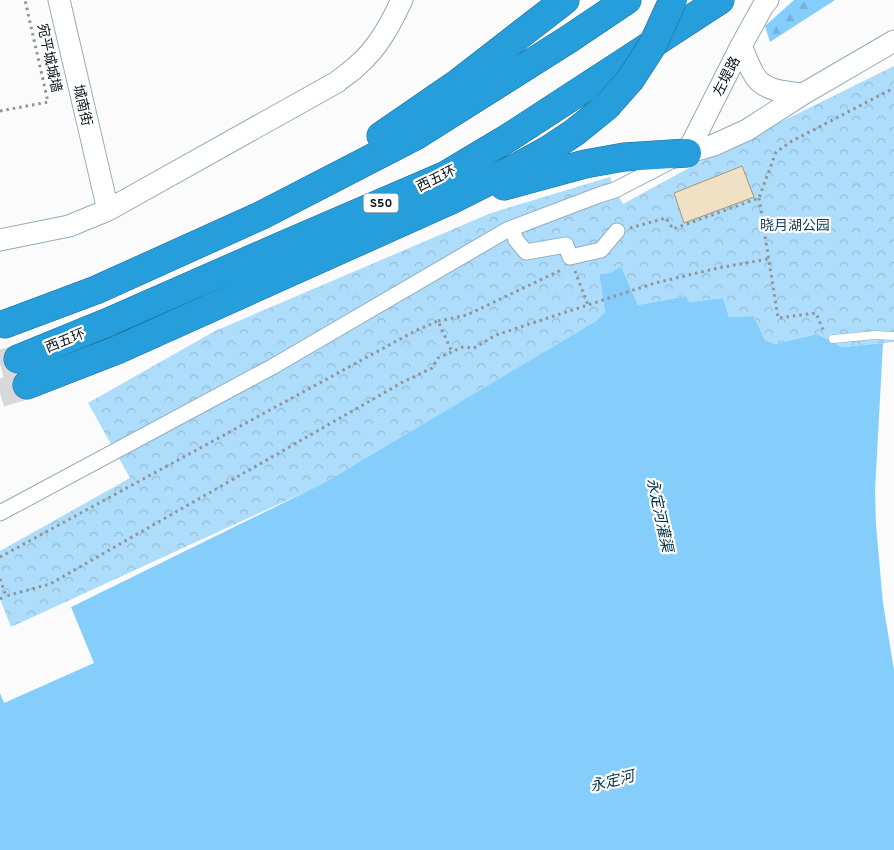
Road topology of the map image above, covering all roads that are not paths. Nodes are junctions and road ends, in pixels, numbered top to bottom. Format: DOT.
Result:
graph roads {
  1 [pos="59,0"];
  2 [pos="402,0"];
  3 [pos="565,0"];
  4 [pos="628,0"];
  5 [pos="673,0"];
  6 [pos="720,0"];
  7 [pos="768,0"];
  8 [pos="894,41"];
  9 [pos="741,46"];
  10 [pos="802,94"];
  11 [pos="686,153"];
  12 [pos="452,200"];
  13 [pos="108,210"];
  14 [pos="260,216"];
  15 [pos="512,228"];
  16 [pos="617,231"];
  17 [pos="0,240"];
  18 [pos="5,324"];
  19 [pos="894,336"];
  20 [pos="833,339"];
  21 [pos="18,359"];
  22 [pos="27,384"];
  23 [pos="0,513"];
  1 -- 13 [label="street, 城南街"];
  2 -- 13 [label="street"];
  3 -- 14 [label="highway"];
  4 -- 14 [label="highway"];
  5 -- 12 [label="highway, bridge"];
  6 -- 21 [label="highway, 西五环 / S50"];
  7 -- 9 [label="street, 左堤路"];
  8 -- 10 [label="street"];
  9 -- 10 [label="street"];
  9 -- 11 [label="street, 左堤路"];
  10 -- 11 [label="street"];
  11 -- 12 [label="highway"];
  11 -- 15 [label="street"];
  12 -- 22 [label="highway"];
  13 -- 17 [label="street"];
  14 -- 18 [label="highway"];
  15 -- 16 [label="street"];
  15 -- 23 [label="street"];
  19 -- 20 [label="lane"];
}
